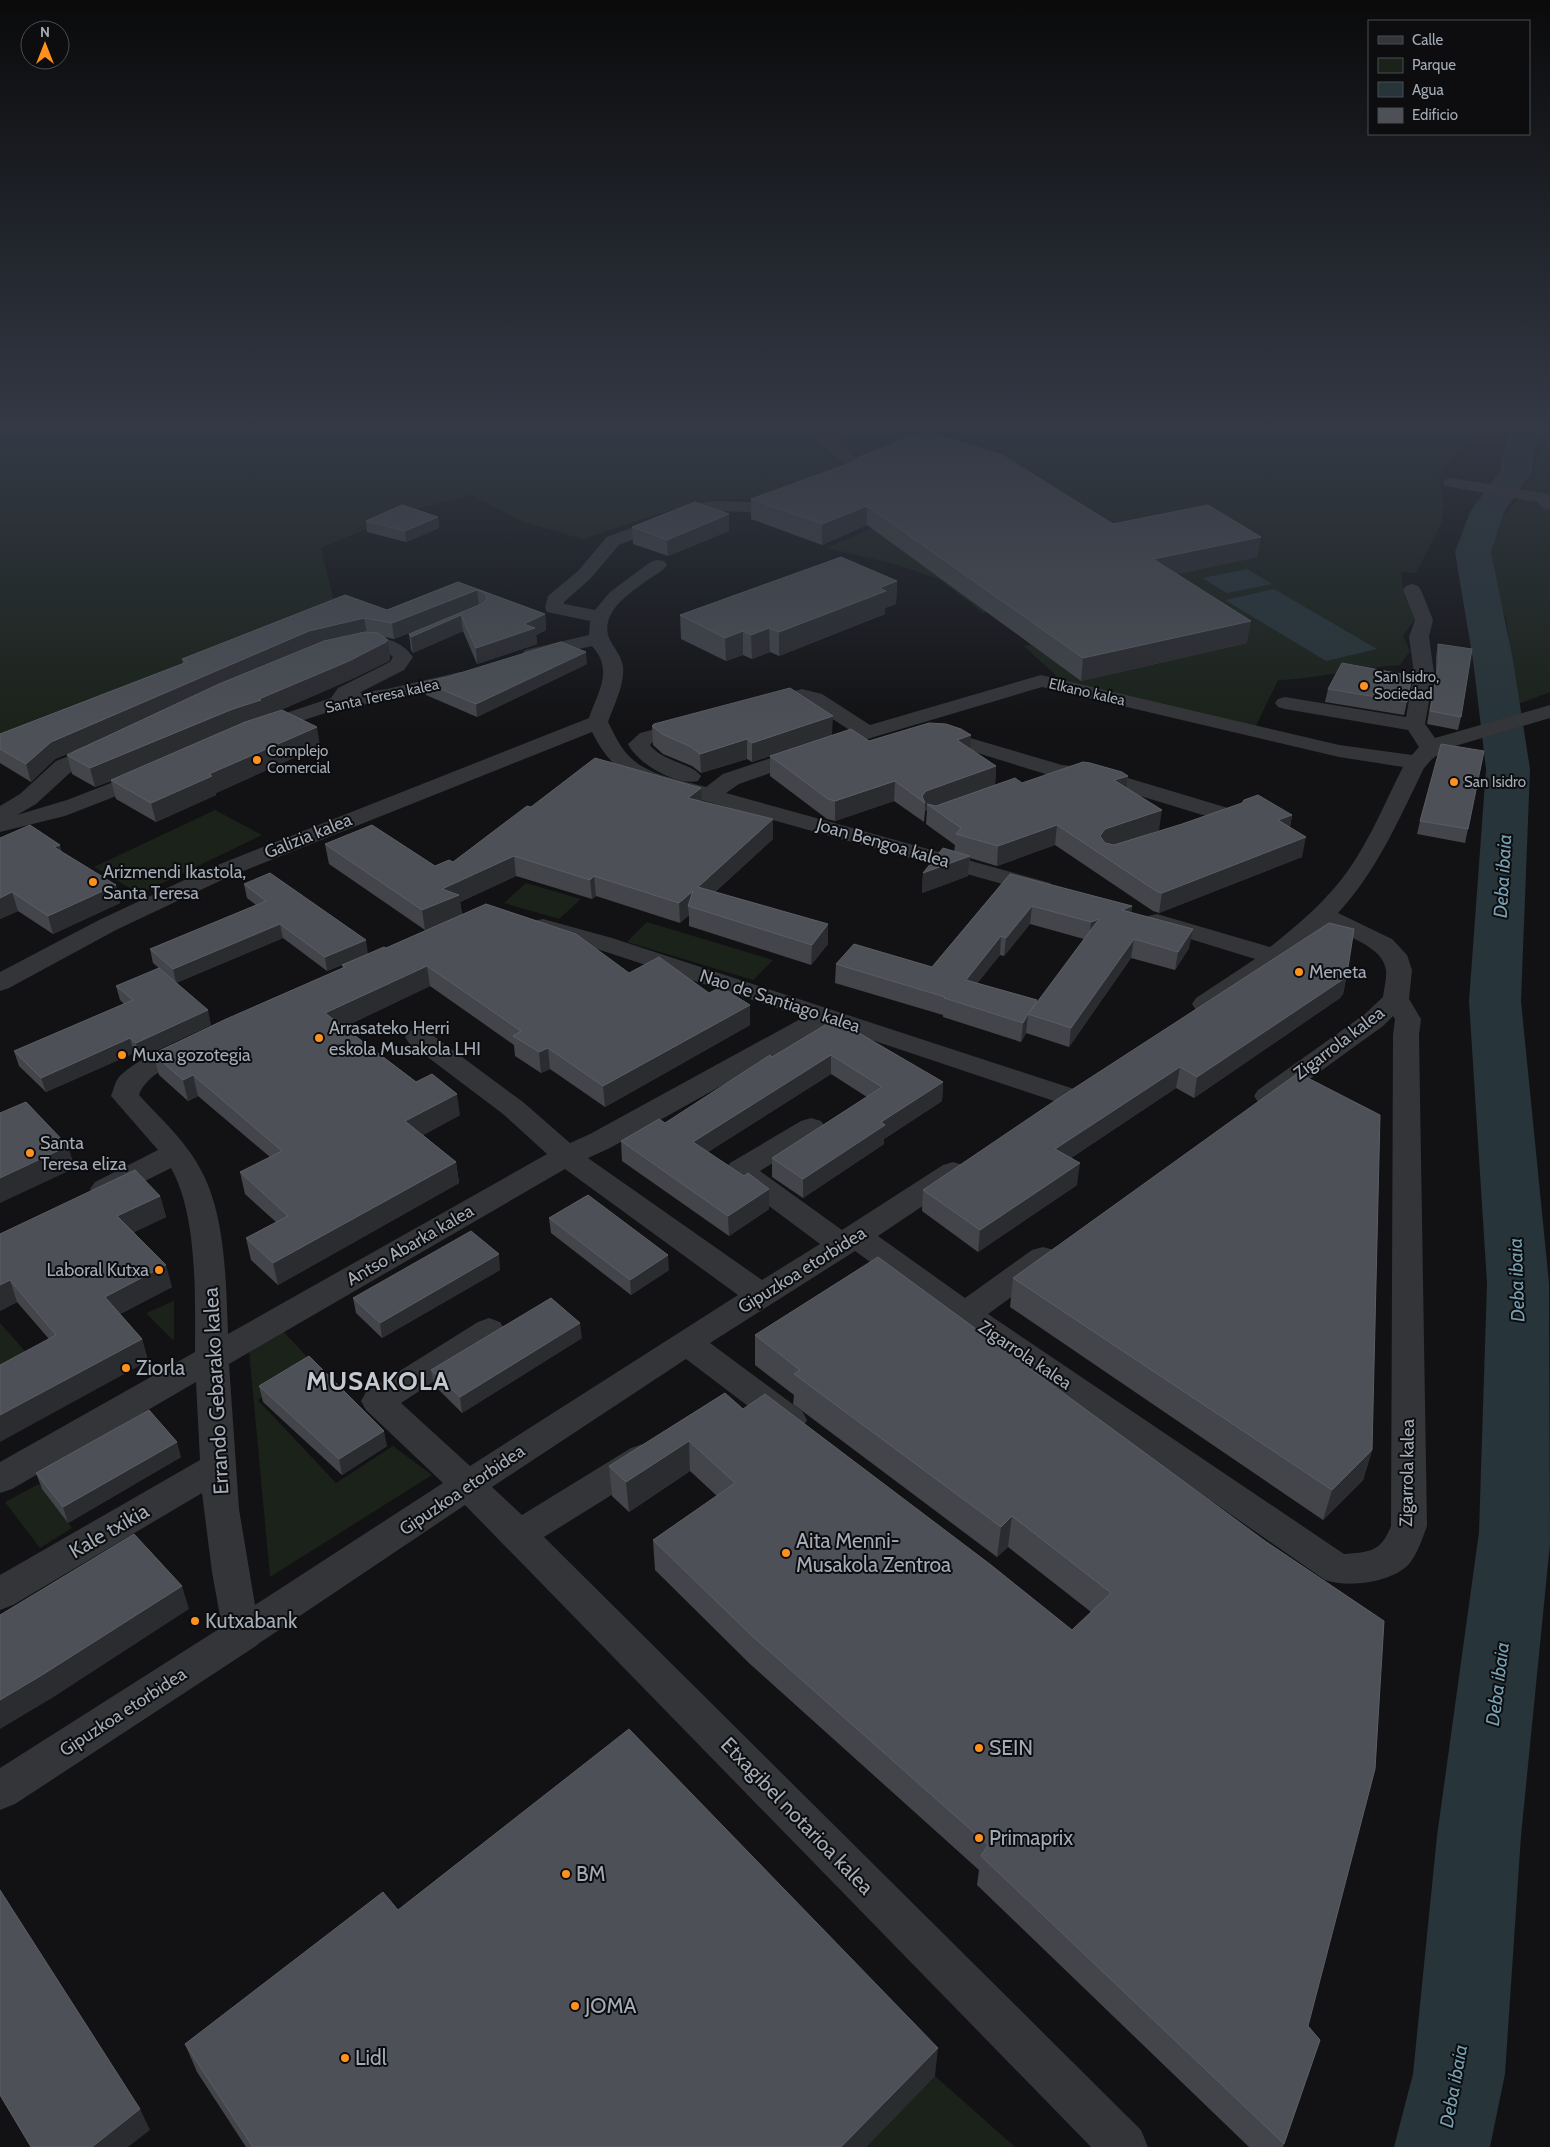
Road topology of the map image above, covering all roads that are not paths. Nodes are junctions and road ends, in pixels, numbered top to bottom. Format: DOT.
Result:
graph roads {
  1 [pos="654,525"];
  2 [pos="658,565"];
  3 [pos="1412,590"];
  4 [pos="600,618"];
  5 [pos="599,639"];
  6 [pos="336,648"];
  7 [pos="509,662"];
  8 [pos="483,671"];
  9 [pos="338,702"];
  10 [pos="1285,703"];
  11 [pos="747,710"];
  12 [pos="1547,712"];
  13 [pos="711,720"];
  14 [pos="598,722"];
  15 [pos="900,724"];
  16 [pos="1415,724"];
  17 [pos="867,733"];
  18 [pos="241,735"];
  19 [pos="120,740"];
  20 [pos="1424,756"];
  21 [pos="162,769"];
  22 [pos="1060,771"];
  23 [pos="1024,784"];
  24 [pos="715,791"];
  25 [pos="0,816"];
  26 [pos="0,825"];
  27 [pos="1184,831"];
  28 [pos="1063,894"];
  29 [pos="1323,915"];
  30 [pos="1140,916"];
  31 [pos="519,919"];
  32 [pos="1276,957"];
  33 [pos="0,983"];
  34 [pos="1396,999"];
  35 [pos="822,1015"];
  36 [pos="1182,1020"];
  37 [pos="214,1036"];
  38 [pos="418,1037"];
  39 [pos="1092,1080"];
  40 [pos="1067,1096"];
  41 [pos="1044,1112"];
  42 [pos="1246,1112"];
  43 [pos="812,1127"];
  44 [pos="176,1153"];
  45 [pos="566,1156"];
  46 [pos="978,1156"];
  47 [pos="79,1202"];
  48 [pos="849,1241"];
  49 [pos="1060,1245"];
  50 [pos="760,1296"];
  51 [pos="965,1314"];
  52 [pos="490,1330"];
  53 [pos="687,1342"];
  54 [pos="212,1359"];
  55 [pos="811,1437"];
  56 [pos="666,1443"];
  57 [pos="217,1467"];
  58 [pos="0,1479"];
  59 [pos="468,1485"];
  60 [pos="519,1535"];
  61 [pos="0,1594"];
  62 [pos="243,1635"];
  63 [pos="0,1792"];
  64 [pos="1124,2147"];
  1 -- 4 [label="street"];
  2 -- 4 [label="street"];
  3 -- 16 [label="street"];
  4 -- 5 [label="street"];
  5 -- 7 [label="street"];
  5 -- 14 [label="street"];
  6 -- 9 [label="street"];
  8 -- 9 [label="street, Santa Teresa kalea"];
  9 -- 18 [label="street, Santa Teresa kalea"];
  10 -- 16 [label="street"];
  11 -- 17 [label="street"];
  12 -- 20 [label="street"];
  13 -- 24 [label="street"];
  14 -- 24 [label="street, Joan Bengoa kalea"];
  14 -- 33 [label="street, Galizia kalea"];
  15 -- 17 [label="street, Elkano kalea"];
  15 -- 20 [label="street, Elkano kalea"];
  15 -- 22 [label="street"];
  16 -- 20 [label="street"];
  17 -- 24 [label="street, Elkano kalea"];
  19 -- 25 [label="street"];
  20 -- 29 [label="street"];
  21 -- 26 [label="street"];
  22 -- 23 [label="street"];
  22 -- 27 [label="street"];
  24 -- 28 [label="street, Joan Bengoa kalea"];
  29 -- 32 [label="street"];
  29 -- 34 [label="street, Zigarrola kalea"];
  30 -- 32 [label="street"];
  31 -- 35 [label="street, Nao de Santiago kalea"];
  32 -- 36 [label="street"];
  34 -- 42 [label="street, Zigarrola kalea"];
  34 -- 51 [label="street, Zigarrola kalea"];
  35 -- 40 [label="street, Nao de Santiago kalea"];
  35 -- 45 [label="street, Antso Abarka kalea"];
  37 -- 44 [label="street"];
  38 -- 45 [label="street"];
  39 -- 40 [label="street"];
  40 -- 41 [label="street"];
  43 -- 48 [label="street, Zigarrola kalea"];
  44 -- 47 [label="street"];
  44 -- 54 [label="street, Errando Gebarako kalea"];
  45 -- 50 [label="street"];
  45 -- 54 [label="street, Antso Abarka kalea"];
  46 -- 48 [label="street, Gipuzkoa etorbidea"];
  48 -- 50 [label="street, Gipuzkoa etorbidea"];
  48 -- 51 [label="street, Zigarrola kalea"];
  49 -- 51 [label="street, Zigarrola kalea"];
  50 -- 53 [label="street, Gipuzkoa etorbidea"];
  52 -- 59 [label="street, Etxagibel notarioa kalea"];
  53 -- 55 [label="street"];
  53 -- 59 [label="street, Gipuzkoa etorbidea"];
  54 -- 57 [label="street, Errando Gebarako kalea"];
  54 -- 58 [label="street, Antso Abarka kalea"];
  56 -- 60 [label="street"];
  57 -- 61 [label="street, Kale txikia"];
  57 -- 62 [label="street, Errando Gebarako kalea"];
  59 -- 60 [label="street, Etxagibel notarioa kalea"];
  59 -- 62 [label="street, Gipuzkoa etorbidea"];
  60 -- 64 [label="street, Etxagibel notarioa kalea"];
  62 -- 63 [label="street, Gipuzkoa etorbidea"];
}
